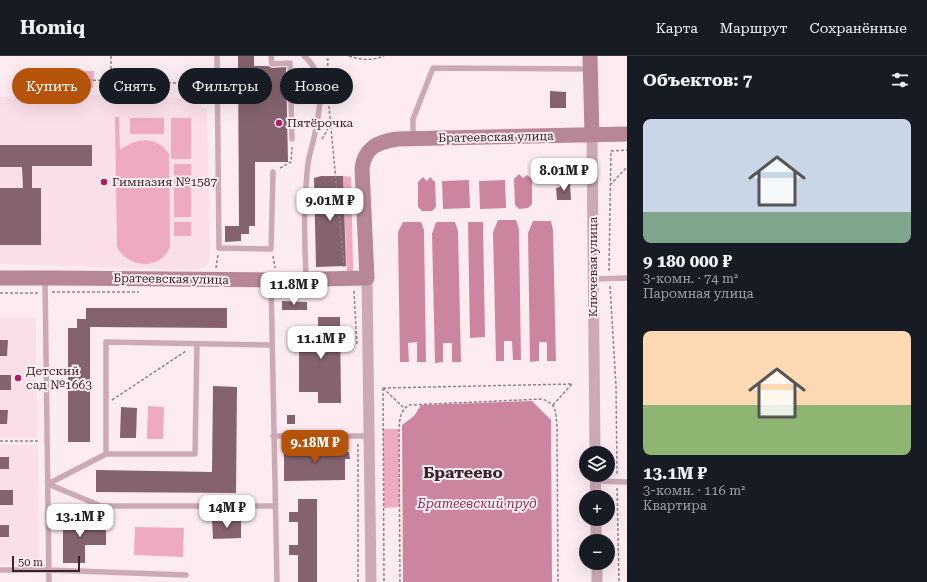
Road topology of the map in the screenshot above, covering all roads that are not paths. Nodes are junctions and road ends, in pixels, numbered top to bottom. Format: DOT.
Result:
graph roads {
  1 [pos="217,56"];
  2 [pos="271,56"];
  3 [pos="290,56"];
  4 [pos="304,56"];
  5 [pos="590,62"];
  6 [pos="290,64"];
  7 [pos="627,134"];
  8 [pos="592,135"];
  9 [pos="292,139"];
  10 [pos="413,139"];
  11 [pos="273,172"];
  12 [pos="273,276"];
  13 [pos="0,278"];
  14 [pos="367,278"];
  15 [pos="627,278"];
  16 [pos="306,279"];
  17 [pos="593,279"];
  18 [pos="45,285"];
  19 [pos="197,344"];
  20 [pos="272,345"];
  21 [pos="363,435"];
  22 [pos="273,436"];
  23 [pos="595,446"];
  24 [pos="106,454"];
  25 [pos="615,482"];
  26 [pos="627,482"];
  27 [pos="48,484"];
  28 [pos="274,506"];
  29 [pos="0,570"];
  30 [pos="49,570"];
  31 [pos="597,570"];
  32 [pos="186,575"];
  33 [pos="49,582"];
  34 [pos="277,582"];
  35 [pos="371,582"];
  36 [pos="597,582"];
  1 -- 11 [label="lane"];
  2 -- 6 [label="lane"];
  3 -- 6 [label="lane"];
  4 -- 16 [label="lane"];
  5 -- 8 [label="street, Ключевая улица"];
  5 -- 10 [label="lane"];
  6 -- 9 [label="lane"];
  7 -- 8 [label="street, Братеевская улица"];
  8 -- 10 [label="street, Братеевская улица"];
  8 -- 17 [label="street, Ключевая улица"];
  10 -- 14 [label="street, Братеевская улица"];
  12 -- 16 [label="street, Братеевская улица"];
  12 -- 18 [label="street, Братеевская улица"];
  12 -- 20 [label="lane"];
  13 -- 18 [label="street, Братеевская улица"];
  14 -- 16 [label="street, Братеевская улица"];
  14 -- 21 [label="street"];
  15 -- 17 [label="lane"];
  17 -- 23 [label="street, Ключевая улица"];
  18 -- 27 [label="lane"];
  19 -- 20 [label="lane"];
  19 -- 24 [label="lane"];
  19 -- 24 [label="lane"];
  20 -- 22 [label="lane"];
  21 -- 22 [label="lane"];
  21 -- 35 [label="street"];
  22 -- 28 [label="lane"];
  24 -- 27 [label="lane"];
  25 -- 26 [label="lane"];
  27 -- 28 [label="lane"];
  27 -- 30 [label="lane"];
  28 -- 34 [label="lane"];
  29 -- 30 [label="lane"];
  30 -- 32 [label="lane"];
  30 -- 33 [label="lane"];
  31 -- 36 [label="street"];
}
